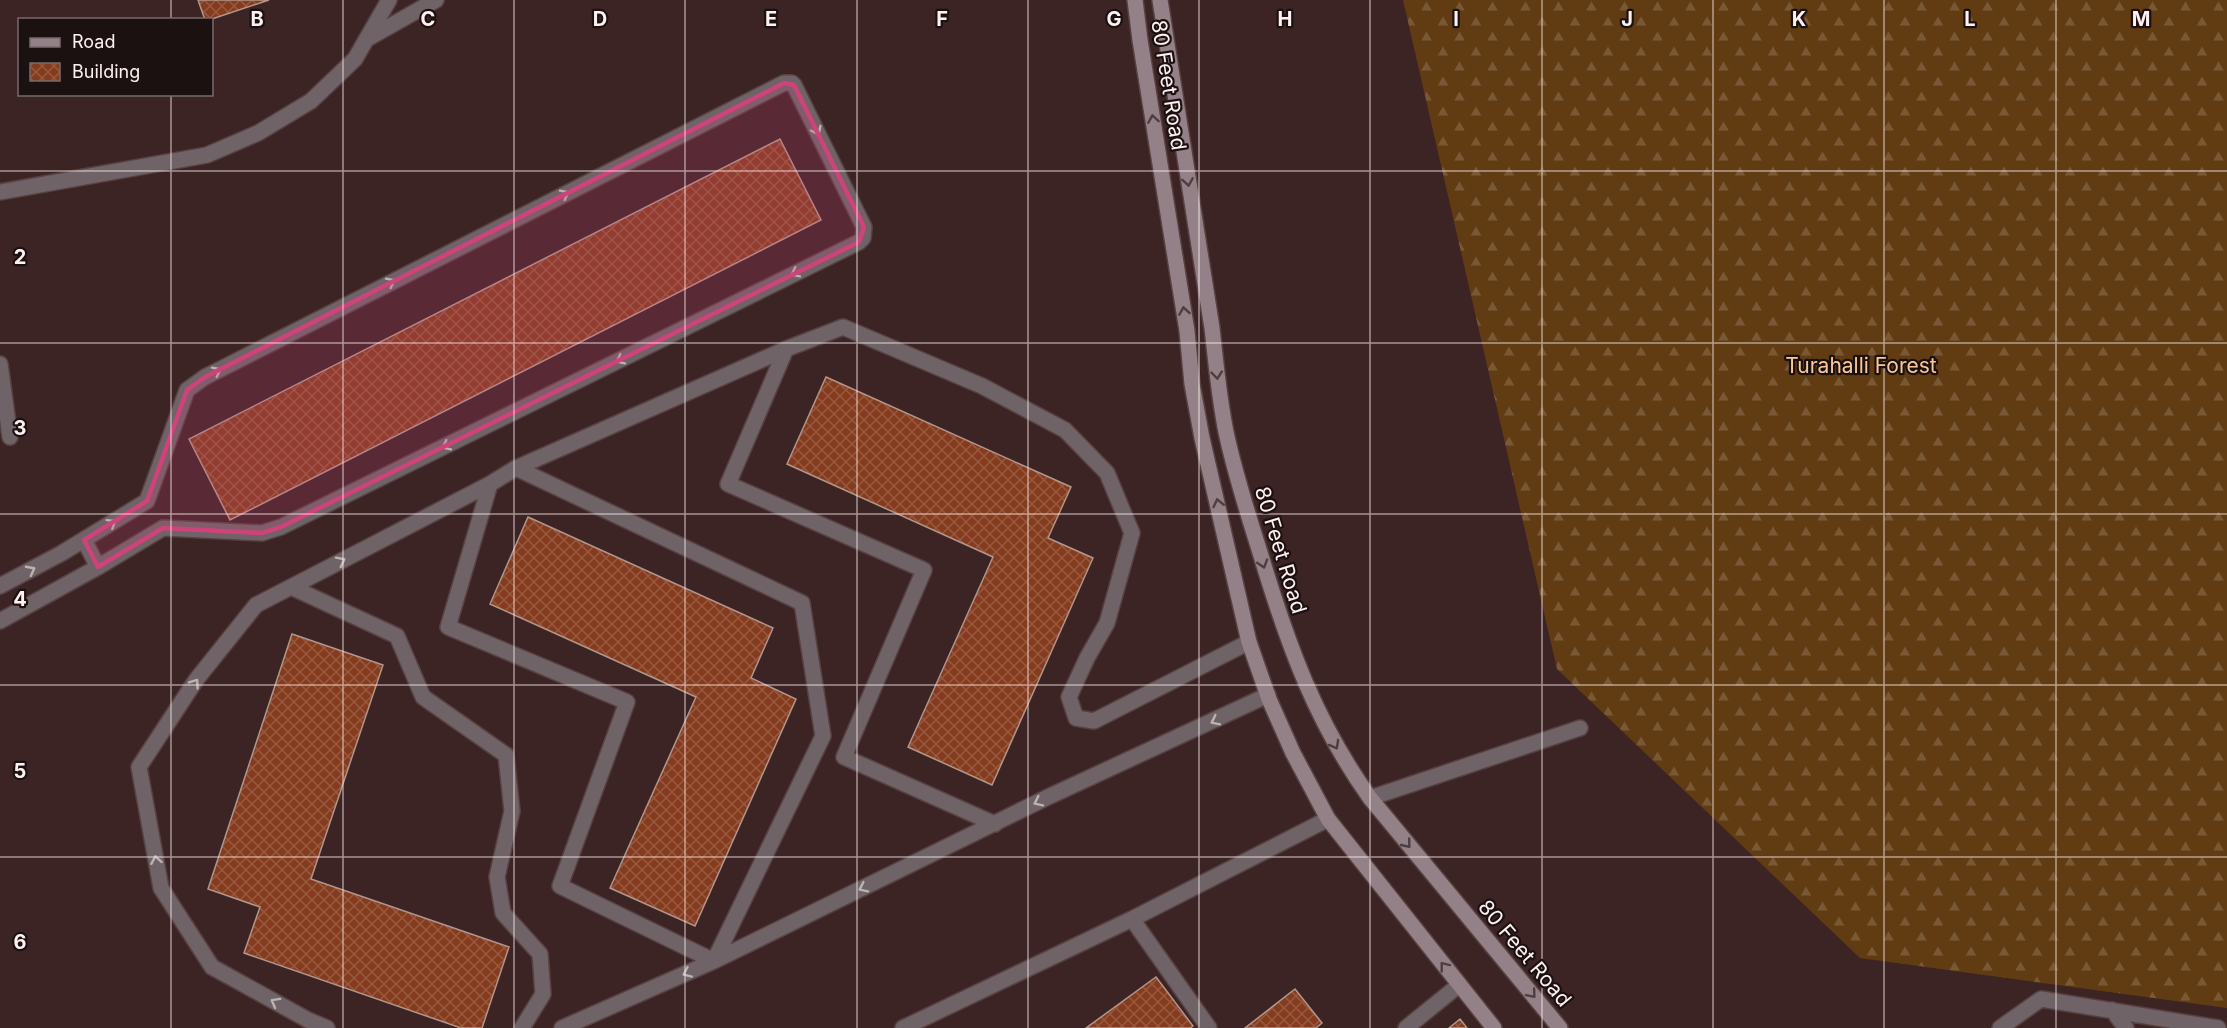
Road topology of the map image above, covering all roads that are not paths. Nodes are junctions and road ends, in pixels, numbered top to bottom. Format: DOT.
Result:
graph roads {
  1 [pos="389,0"];
  2 [pos="1135,0"];
  3 [pos="1160,0"];
  4 [pos="432,2"];
  5 [pos="367,39"];
  6 [pos="0,192"];
  7 [pos="1200,256"];
  8 [pos="1176,261"];
  9 [pos="786,349"];
  10 [pos="0,368"];
  11 [pos="10,437"];
  12 [pos="516,468"];
  13 [pos="490,484"];
  14 [pos="84,540"];
  15 [pos="98,567"];
  16 [pos="0,586"];
  17 [pos="291,587"];
  18 [pos="0,621"];
  19 [pos="1249,642"];
  20 [pos="1268,695"];
  21 [pos="1580,728"];
  22 [pos="1370,798"];
  23 [pos="1328,819"];
  24 [pos="995,824"];
  25 [pos="1132,919"];
  26 [pos="714,961"];
  27 [pos="1460,985"];
  28 [pos="2112,1010"];
  29 [pos="928,1023"];
  30 [pos="327,1028"];
  31 [pos="522,1028"];
  32 [pos="562,1028"];
  33 [pos="903,1028"];
  34 [pos="1209,1028"];
  35 [pos="1406,1028"];
  36 [pos="1494,1028"];
  37 [pos="1560,1028"];
  38 [pos="2000,1028"];
  39 [pos="2126,1028"];
  40 [pos="2218,1028"];
  1 -- 5 [label="street"];
  8 -- 2 [label="main road, 80 Feet Road, one-way"];
  3 -- 7 [label="main road, 80 Feet Road, one-way"];
  4 -- 5 [label="street"];
  5 -- 6 [label="street"];
  7 -- 8 [label="main road"];
  7 -- 22 [label="main road, 80 Feet Road, one-way"];
  19 -- 8 [label="main road, 80 Feet Road, one-way"];
  9 -- 12 [label="street"];
  9 -- 19 [label="street"];
  9 -- 24 [label="street"];
  10 -- 11 [label="street"];
  12 -- 13 [label="street"];
  12 -- 26 [label="street"];
  17 -- 13 [label="street, one-way"];
  13 -- 26 [label="street"];
  14 -- 15 [label="street"];
  14 -- 15 [label="street, one-way"];
  16 -- 14 [label="street, one-way"];
  15 -- 18 [label="street"];
  30 -- 17 [label="street, one-way"];
  17 -- 31 [label="street"];
  19 -- 20 [label="main road, 80 Feet Road"];
  20 -- 23 [label="main road, 80 Feet Road"];
  20 -- 24 [label="street, one-way"];
  21 -- 22 [label="street"];
  22 -- 37 [label="main road, 80 Feet Road, one-way"];
  23 -- 25 [label="street"];
  27 -- 23 [label="main road, 80 Feet Road, one-way"];
  24 -- 26 [label="street, one-way"];
  25 -- 29 [label="street"];
  25 -- 34 [label="street"];
  26 -- 32 [label="street, one-way"];
  27 -- 35 [label="street"];
  27 -- 36 [label="main road, 80 Feet Road"];
  28 -- 38 [label="street"];
  28 -- 39 [label="street"];
  28 -- 40 [label="street"];
  29 -- 33 [label="street"];
}
